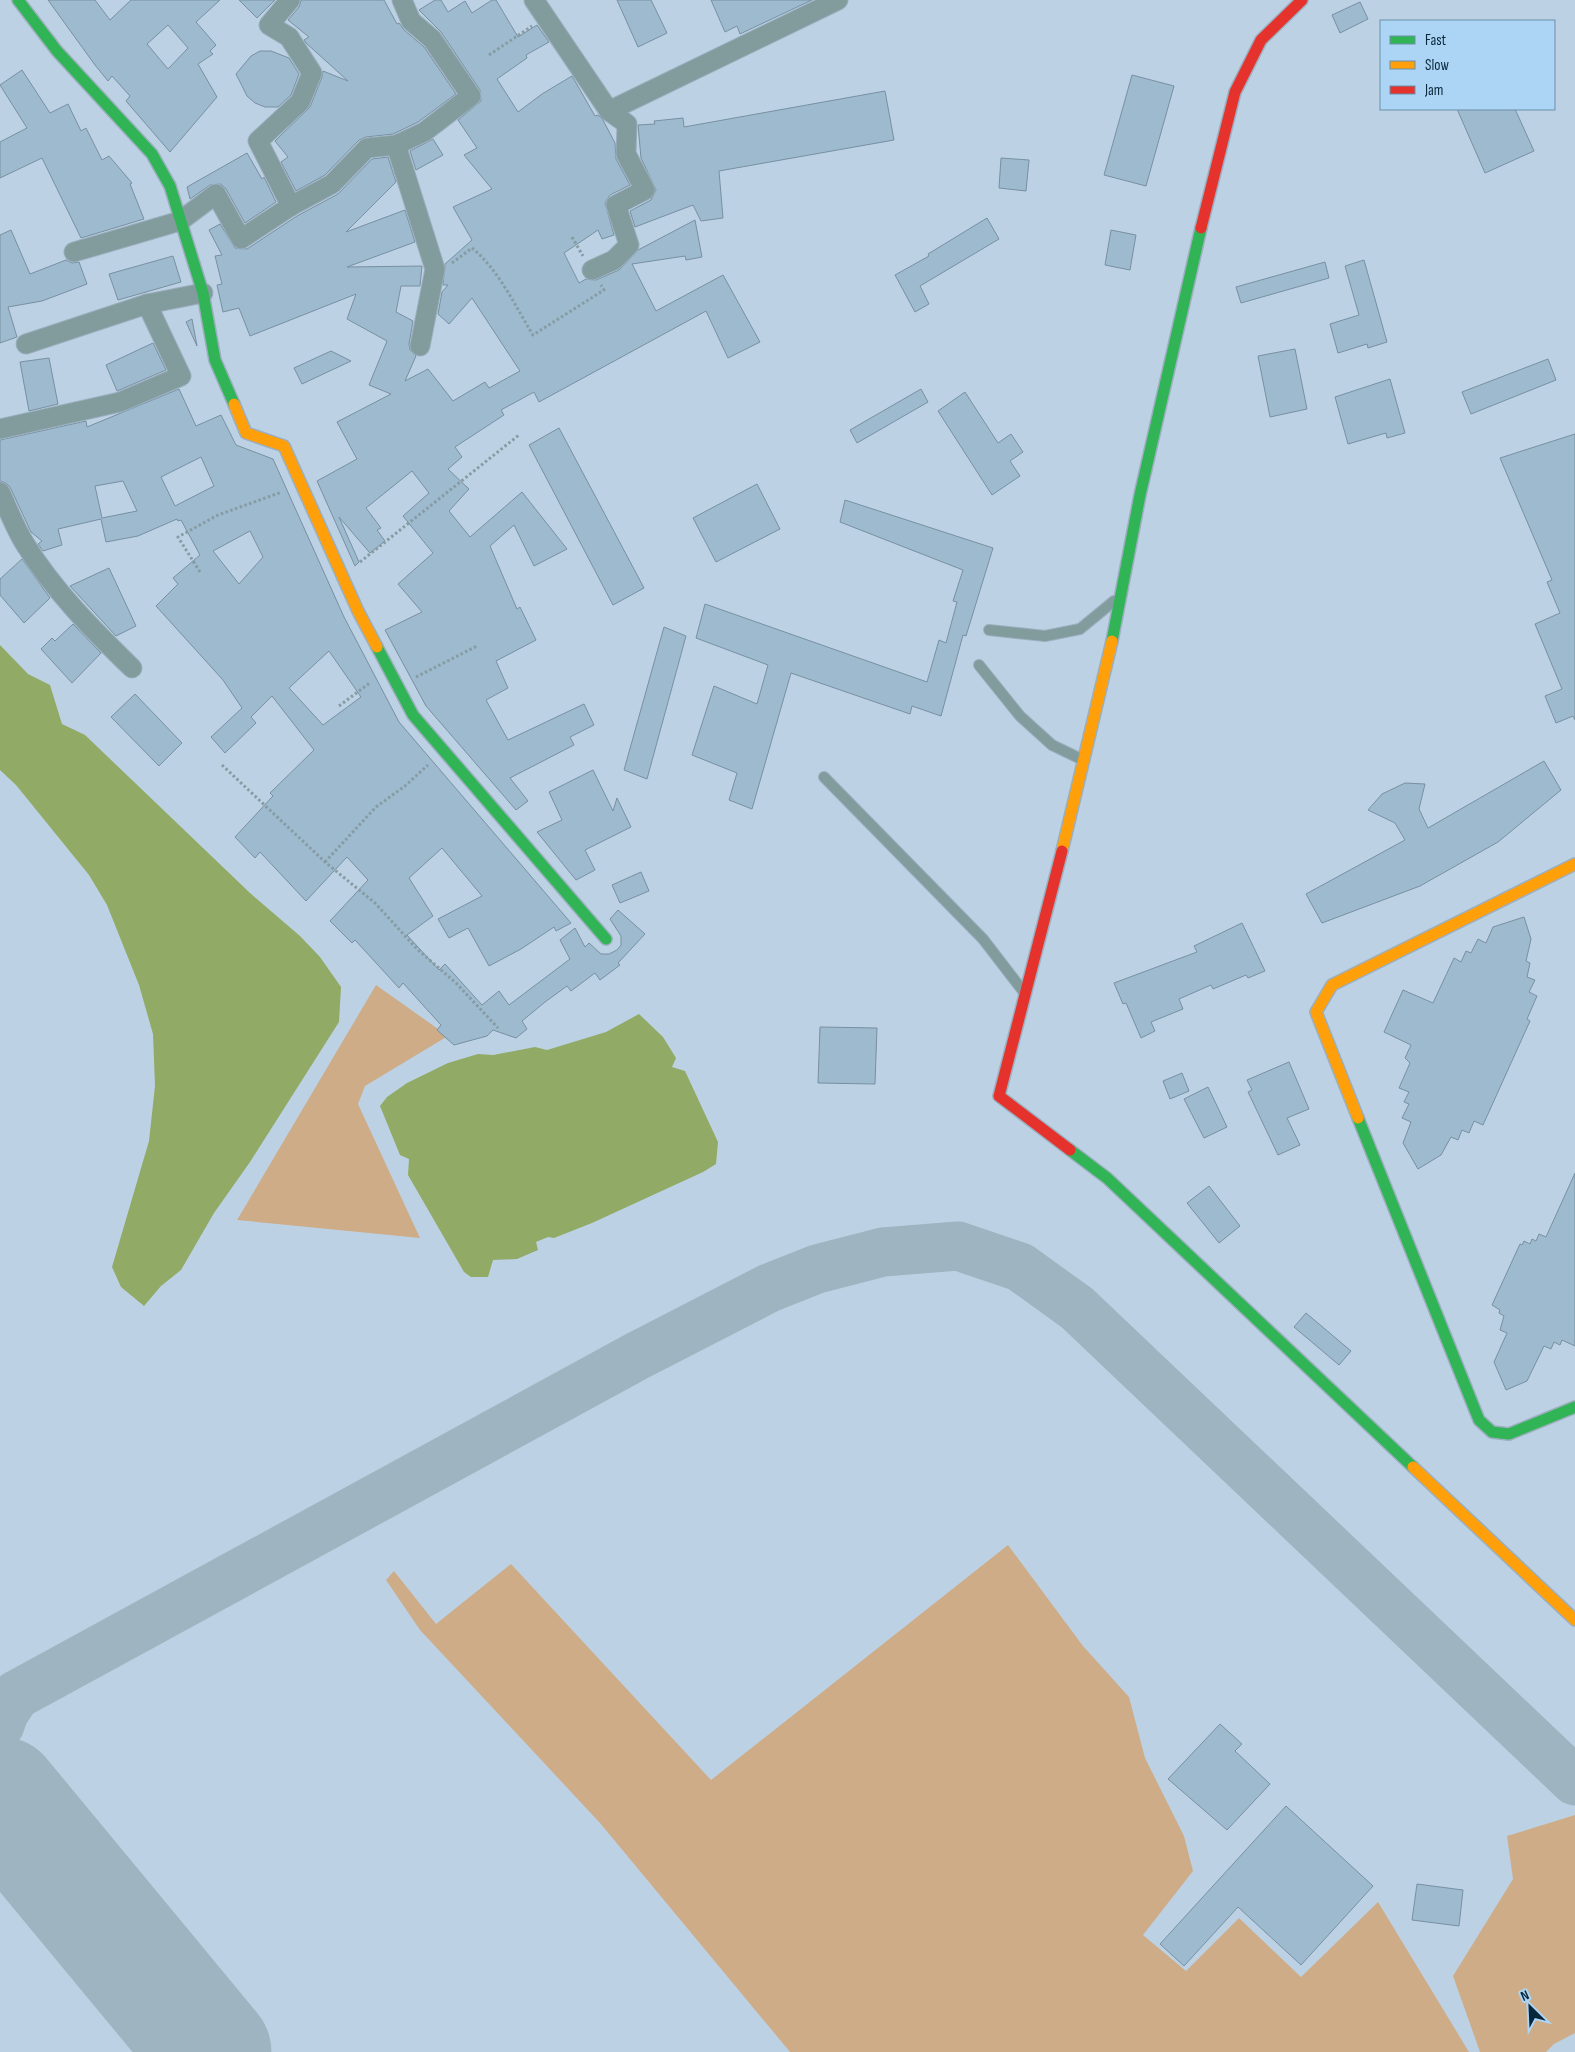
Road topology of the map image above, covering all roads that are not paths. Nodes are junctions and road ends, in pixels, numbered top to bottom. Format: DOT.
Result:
graph roads {
  1 [pos="18,0"];
  2 [pos="290,0"];
  3 [pos="402,0"];
  4 [pos="534,0"];
  5 [pos="838,0"];
  6 [pos="1302,0"];
  7 [pos="609,110"];
  8 [pos="396,145"];
  9 [pos="291,206"];
  10 [pos="180,220"];
  11 [pos="74,252"];
  12 [pos="592,270"];
  13 [pos="203,293"];
  14 [pos="147,304"];
  15 [pos="26,344"];
  16 [pos="420,346"];
  17 [pos="0,429"];
  18 [pos="0,492"];
  19 [pos="1121,595"];
  20 [pos="989,630"];
  21 [pos="979,665"];
  22 [pos="132,668"];
  23 [pos="1084,760"];
  24 [pos="824,777"];
  25 [pos="1575,864"];
  26 [pos="606,939"];
  27 [pos="1025,994"];
  28 [pos="1575,1407"];
  29 [pos="1575,1620"];
  1 -- 10 [label="street"];
  2 -- 9 [label="street"];
  3 -- 8 [label="street"];
  4 -- 7 [label="street"];
  5 -- 7 [label="street"];
  6 -- 19 [label="street"];
  7 -- 12 [label="street"];
  8 -- 9 [label="street"];
  8 -- 16 [label="street"];
  9 -- 10 [label="street"];
  10 -- 11 [label="street"];
  10 -- 13 [label="street"];
  13 -- 14 [label="street"];
  13 -- 26 [label="street"];
  14 -- 15 [label="street"];
  14 -- 17 [label="street"];
  18 -- 22 [label="street"];
  19 -- 20 [label="lane"];
  19 -- 23 [label="street"];
  21 -- 23 [label="lane"];
  23 -- 27 [label="street"];
  24 -- 27 [label="lane"];
  25 -- 28 [label="street"];
  27 -- 29 [label="street"];
}
